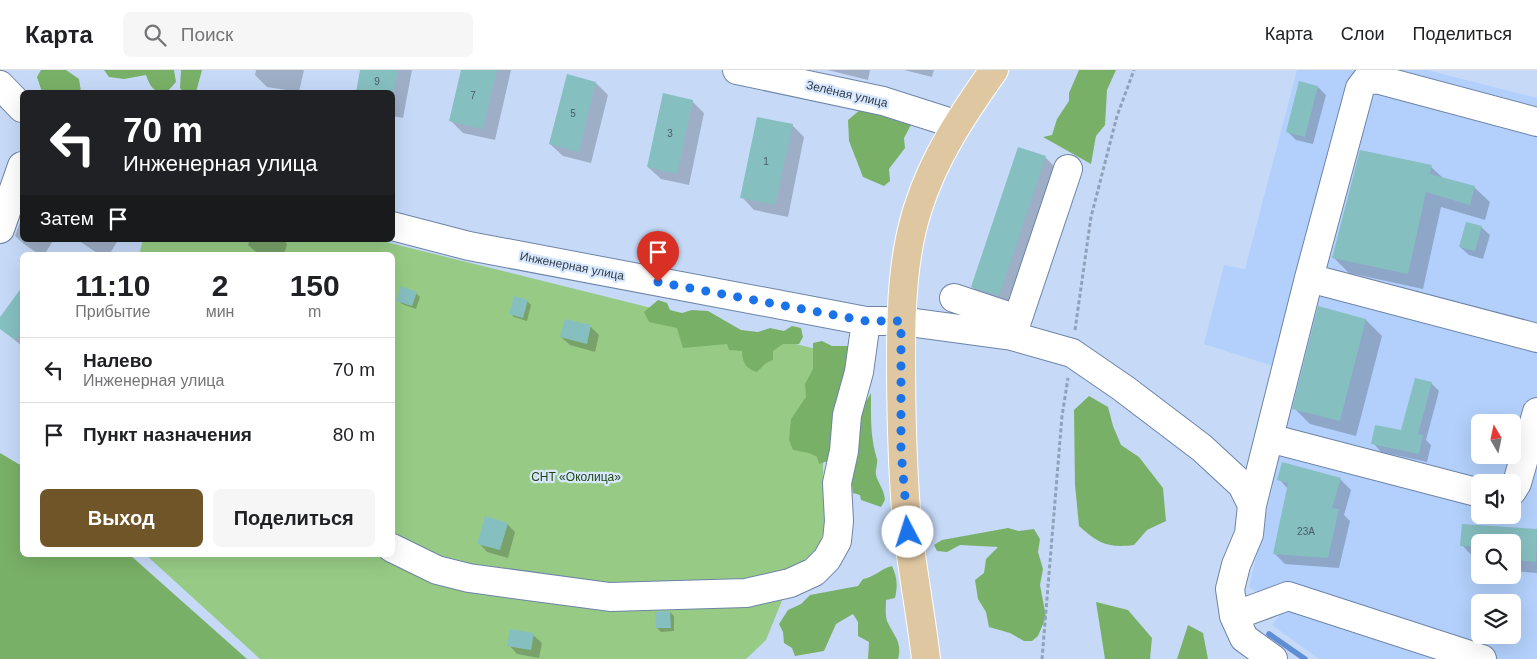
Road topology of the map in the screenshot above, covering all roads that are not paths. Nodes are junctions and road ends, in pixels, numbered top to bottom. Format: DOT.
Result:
graph roads {
  1 [pos="737,70"];
  2 [pos="994,70"];
  3 [pos="0,85"];
  4 [pos="20,106"];
  5 [pos="1537,122"];
  6 [pos="955,124"];
  7 [pos="1068,169"];
  8 [pos="20,172"];
  9 [pos="395,227"];
  10 [pos="0,229"];
  11 [pos="1309,278"];
  12 [pos="954,298"];
  13 [pos="866,321"];
  14 [pos="901,321"];
  15 [pos="1015,328"];
  16 [pos="1537,338"];
  17 [pos="1537,412"];
  18 [pos="1269,438"];
  19 [pos="1520,474"];
  20 [pos="1471,491"];
  21 [pos="1252,505"];
  22 [pos="395,549"];
  23 [pos="1234,616"];
  24 [pos="926,659"];
  25 [pos="1273,659"];
  26 [pos="1482,659"];
  1 -- 6 [label="street, Зелёная улица"];
  2 -- 6 [label="main road"];
  3 -- 4 [label="street"];
  5 -- 11 [label="street"];
  6 -- 14 [label="main road"];
  7 -- 15 [label="street"];
  8 -- 10 [label="street"];
  9 -- 13 [label="street, Инженерная улица"];
  11 -- 16 [label="street"];
  11 -- 18 [label="street"];
  12 -- 15 [label="street"];
  13 -- 14 [label="street, Инженерная улица"];
  13 -- 22 [label="street"];
  14 -- 15 [label="street, Инженерная улица"];
  14 -- 24 [label="main road"];
  15 -- 21 [label="street"];
  17 -- 19 [label="street"];
  18 -- 20 [label="street"];
  18 -- 21 [label="street"];
  21 -- 23 [label="street"];
  23 -- 25 [label="street"];
  23 -- 26 [label="street"];
}
